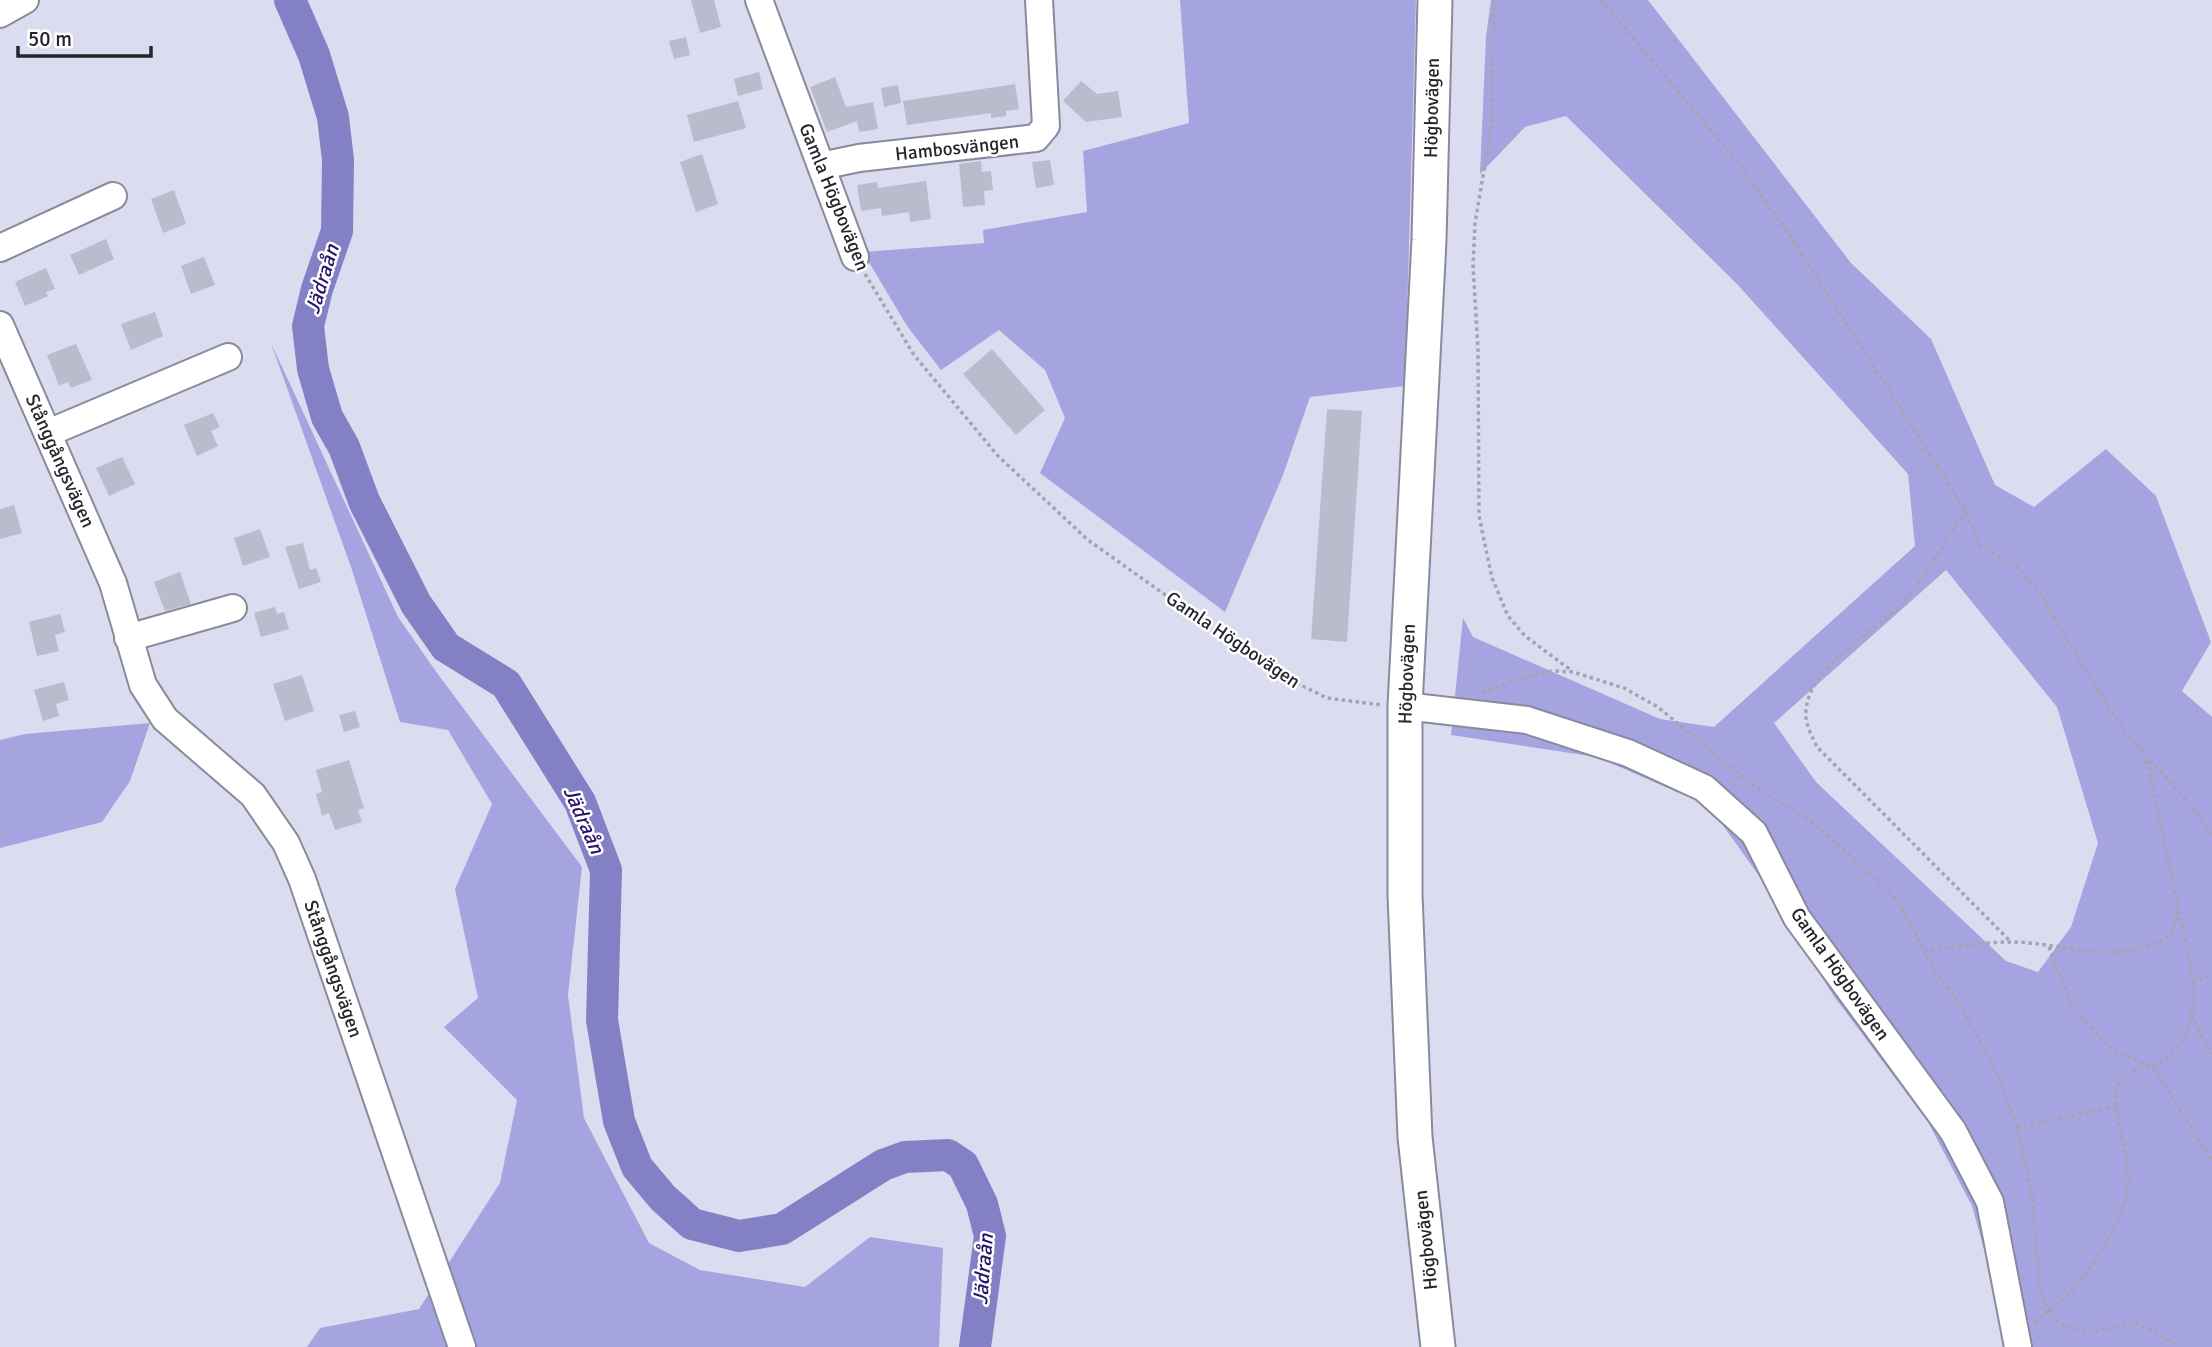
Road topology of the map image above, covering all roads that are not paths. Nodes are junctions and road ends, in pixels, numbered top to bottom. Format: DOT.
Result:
graph roads {
  1 [pos="25,0"];
  2 [pos="759,0"];
  3 [pos="1039,0"];
  4 [pos="1435,0"];
  5 [pos="0,14"];
  6 [pos="821,166"];
  7 [pos="113,196"];
  8 [pos="0,248"];
  9 [pos="855,257"];
  10 [pos="0,325"];
  11 [pos="228,357"];
  12 [pos="48,433"];
  13 [pos="233,608"];
  14 [pos="128,638"];
  15 [pos="1405,706"];
  16 [pos="462,1347"];
  17 [pos="1438,1347"];
  18 [pos="2018,1347"];
  1 -- 5 [label="street"];
  2 -- 6 [label="street, Gamla Högbovägen"];
  3 -- 6 [label="street, Hambosvängen"];
  4 -- 15 [label="main road, Högbovägen"];
  6 -- 9 [label="street, Gamla Högbovägen"];
  7 -- 8 [label="street"];
  10 -- 12 [label="street, Stånggångsvägen"];
  11 -- 12 [label="street"];
  12 -- 14 [label="street, Stånggångsvägen"];
  13 -- 14 [label="street"];
  14 -- 16 [label="street, Stånggångsvägen"];
  15 -- 17 [label="main road, Högbovägen"];
  15 -- 18 [label="street, Gamla Högbovägen"];
}
